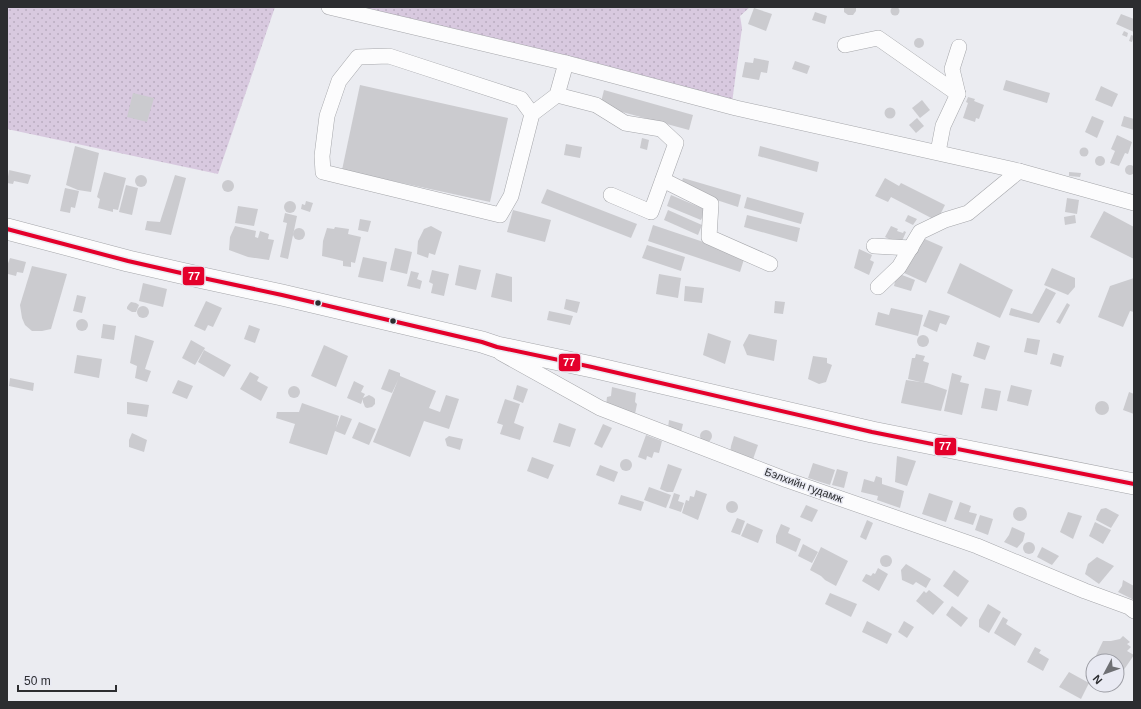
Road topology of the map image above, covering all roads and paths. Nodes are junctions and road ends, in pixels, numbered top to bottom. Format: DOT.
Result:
graph roads {
  1 [pos="329,7"];
  2 [pos="845,45"];
  3 [pos="959,47"];
  4 [pos="566,63"];
  5 [pos="958,94"];
  6 [pos="556,95"];
  7 [pos="532,114"];
  8 [pos="938,152"];
  9 [pos="1019,171"];
  10 [pos="663,180"];
  11 [pos="611,195"];
  12 [pos="1133,200"];
  13 [pos="7,229"];
  14 [pos="874,246"];
  15 [pos="911,248"];
  16 [pos="770,264"];
  17 [pos="878,287"];
  18 [pos="482,342"];
  19 [pos="1134,484"];
  20 [pos="1134,611"];
  1 -- 4 [label="street"];
  2 -- 5 [label="street"];
  3 -- 5 [label="street"];
  4 -- 6 [label="street"];
  4 -- 8 [label="street"];
  5 -- 8 [label="street"];
  6 -- 7 [label="street"];
  6 -- 10 [label="street"];
  7 -- 7 [label="street"];
  8 -- 9 [label="street"];
  9 -- 12 [label="street"];
  9 -- 15 [label="street"];
  10 -- 11 [label="street"];
  10 -- 16 [label="street"];
  13 -- 18 [label="main road"];
  14 -- 15 [label="street"];
  15 -- 17 [label="street"];
  18 -- 19 [label="main road"];
  18 -- 20 [label="street, Бэлхийн гудамж"];
}
